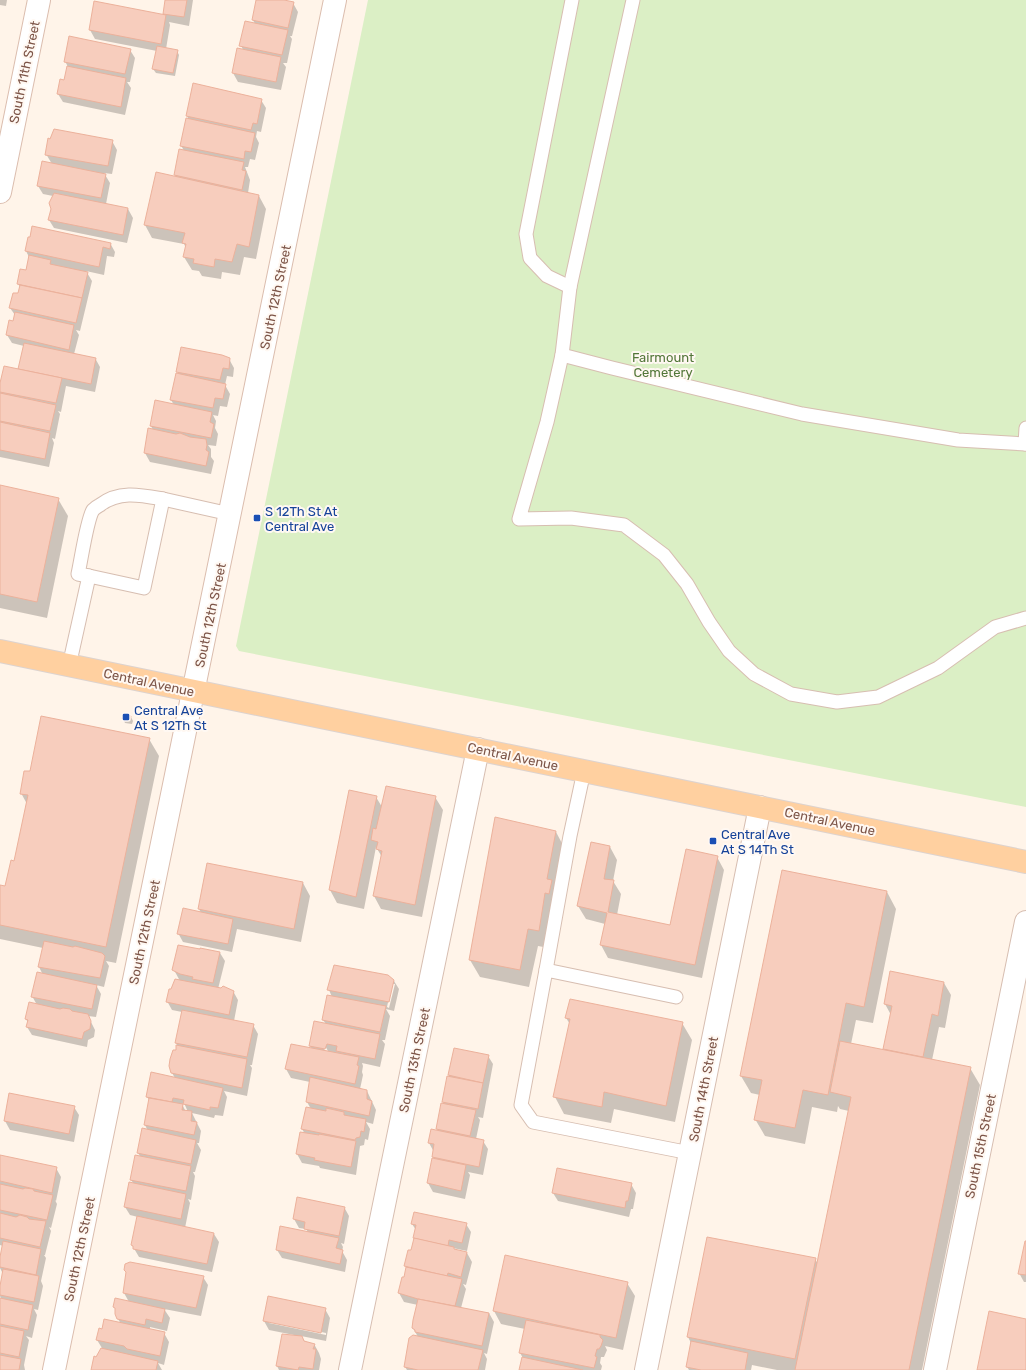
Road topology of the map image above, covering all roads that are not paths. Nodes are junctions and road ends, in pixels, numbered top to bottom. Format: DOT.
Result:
graph roads {
  1 [pos="39,0"];
  2 [pos="336,0"];
  3 [pos="572,0"];
  4 [pos="633,0"];
  5 [pos="0,192"];
  6 [pos="570,287"];
  7 [pos="562,355"];
  8 [pos="1026,428"];
  9 [pos="1026,444"];
  10 [pos="163,499"];
  11 [pos="230,514"];
  12 [pos="89,576"];
  13 [pos="1026,618"];
  14 [pos="0,651"];
  15 [pos="70,666"];
  16 [pos="194,691"];
  17 [pos="478,749"];
  18 [pos="584,771"];
  19 [pos="760,807"];
  20 [pos="1026,862"];
  21 [pos="1026,922"];
  22 [pos="546,970"];
  23 [pos="676,997"];
  24 [pos="690,1153"];
  25 [pos="54,1370"];
  26 [pos="350,1370"];
  27 [pos="646,1370"];
  28 [pos="935,1370"];
  1 -- 5 [label="street, South 11th Street"];
  2 -- 11 [label="street, South 12th Street"];
  3 -- 6 [label="lane"];
  4 -- 6 [label="lane"];
  6 -- 7 [label="lane"];
  7 -- 9 [label="lane"];
  7 -- 13 [label="lane"];
  8 -- 9 [label="lane"];
  10 -- 11 [label="lane"];
  10 -- 12 [label="lane"];
  10 -- 12 [label="lane"];
  11 -- 16 [label="street, South 12th Street"];
  12 -- 15 [label="lane"];
  14 -- 15 [label="main road, Central Avenue"];
  15 -- 16 [label="main road, Central Avenue"];
  16 -- 17 [label="main road, Central Avenue"];
  16 -- 25 [label="street, South 12th Street"];
  17 -- 18 [label="main road, Central Avenue"];
  17 -- 26 [label="street, South 13th Street"];
  18 -- 19 [label="main road, Central Avenue"];
  18 -- 22 [label="lane"];
  19 -- 20 [label="main road, Central Avenue"];
  19 -- 24 [label="street, South 14th Street"];
  21 -- 28 [label="street, South 15th Street"];
  22 -- 23 [label="lane"];
  22 -- 24 [label="lane"];
  24 -- 27 [label="street, South 14th Street"];
}
